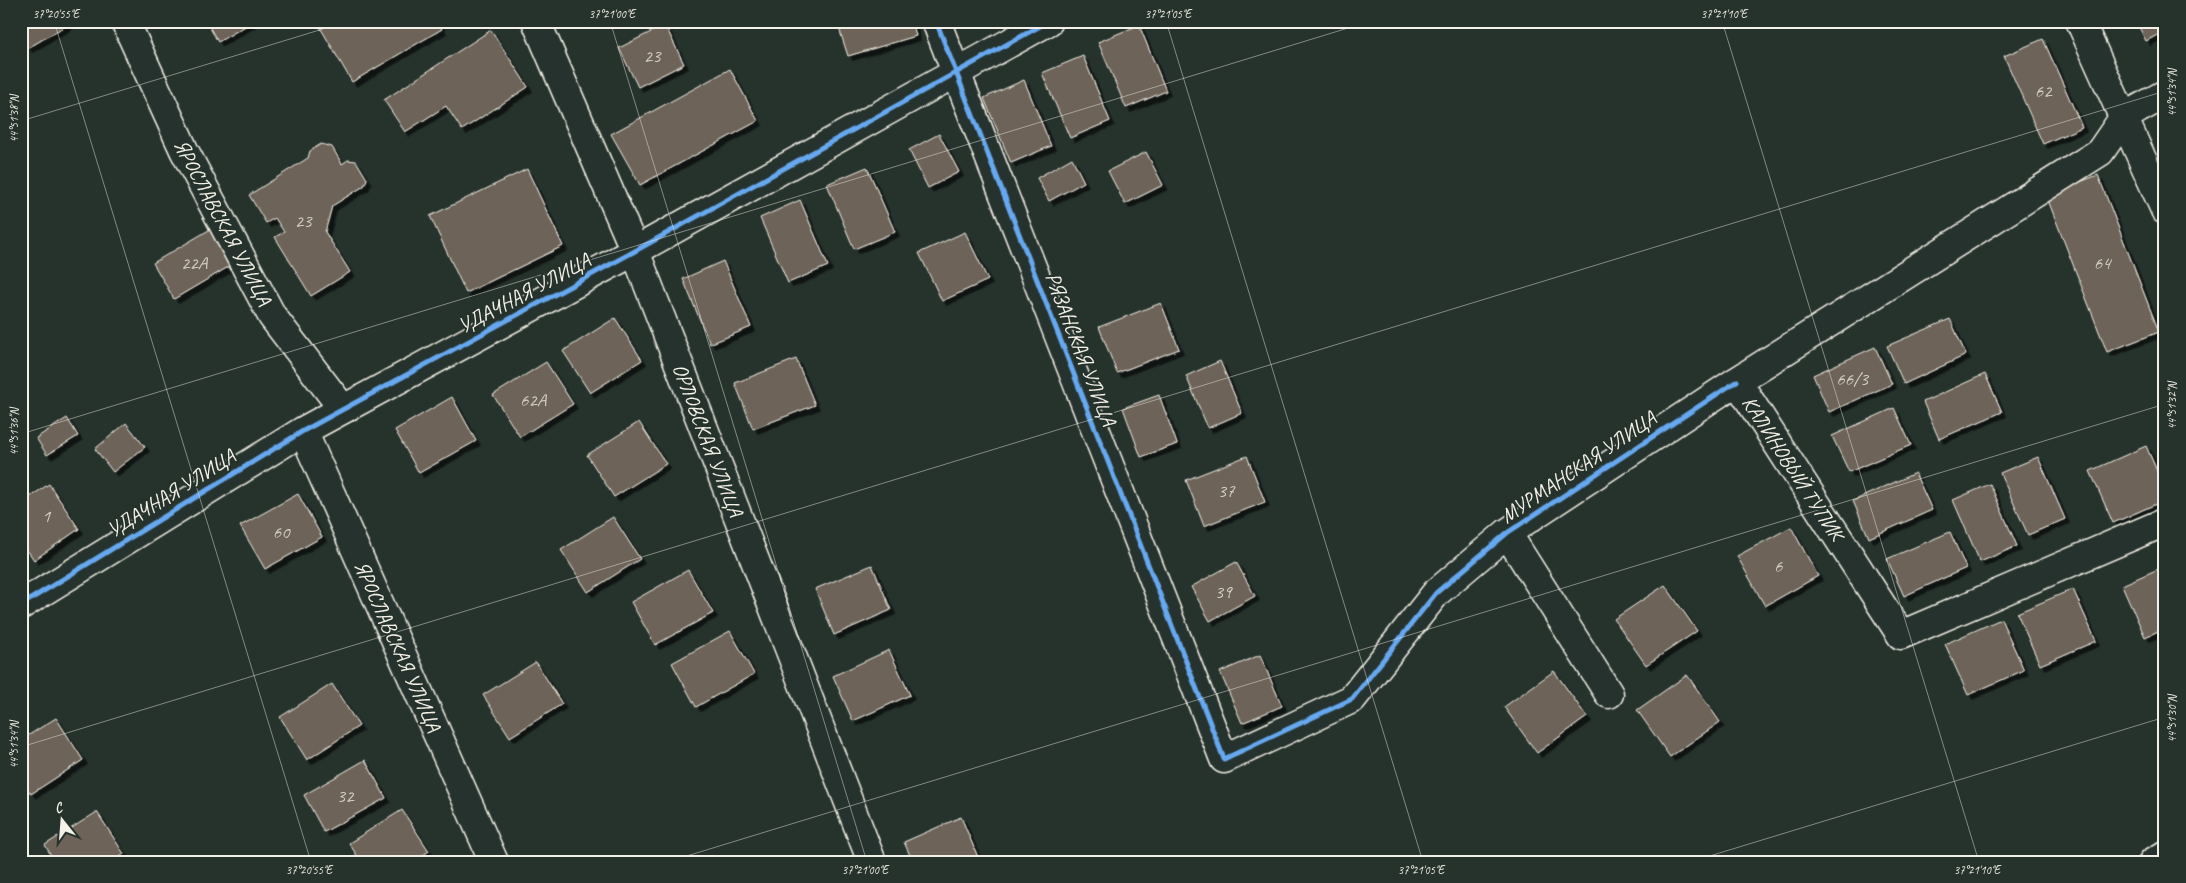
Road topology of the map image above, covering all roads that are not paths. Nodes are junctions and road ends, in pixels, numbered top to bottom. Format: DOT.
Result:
graph roads {
  1 [pos="125,21"];
  2 [pos="536,21"];
  3 [pos="936,21"];
  4 [pos="1049,21"];
  5 [pos="2080,21"];
  6 [pos="957,73"];
  7 [pos="2165,94"];
  8 [pos="2124,118"];
  9 [pos="2165,210"];
  10 [pos="635,251"];
  11 [pos="1737,381"];
  12 [pos="343,410"];
  13 [pos="303,431"];
  14 [pos="2165,522"];
  15 [pos="1507,533"];
  16 [pos="21,605"];
  17 [pos="1196,689"];
  18 [pos="1609,694"];
  19 [pos="2165,855"];
  20 [pos="494,862"];
  21 [pos="872,862"];
  22 [pos="2153,862"];
  1 -- 12 [label="street, ЯРОСЛАВСКАЯ УЛИЦА"];
  2 -- 10 [label="street, ОРЛОВСКАЯ УЛИЦА"];
  3 -- 6 [label="street, РЯЗАНСКАЯ УЛИЦА"];
  4 -- 6 [label="street, УДАЧНАЯ УЛИЦА"];
  5 -- 8 [label="street"];
  6 -- 10 [label="street, УДАЧНАЯ УЛИЦА"];
  6 -- 17 [label="street, РЯЗАНСКАЯ УЛИЦА"];
  7 -- 8 [label="street"];
  8 -- 9 [label="street"];
  8 -- 11 [label="street, КАЛИНОВЫЙ ТУПИК"];
  10 -- 12 [label="street, УДАЧНАЯ УЛИЦА"];
  10 -- 21 [label="street, ОРЛОВСКАЯ УЛИЦА"];
  11 -- 14 [label="street, КАЛИНОВЫЙ ТУПИК"];
  11 -- 15 [label="street, МУРМАНСКАЯ УЛИЦА"];
  12 -- 13 [label="street, УДАЧНАЯ УЛИЦА"];
  13 -- 16 [label="street, УДАЧНАЯ УЛИЦА"];
  13 -- 20 [label="street, ЯРОСЛАВСКАЯ УЛИЦА"];
  15 -- 17 [label="street, МУРМАНСКАЯ УЛИЦА"];
  15 -- 18 [label="street, МУРМАНСКАЯ УЛИЦА"];
  19 -- 22 [label="street"];
}
